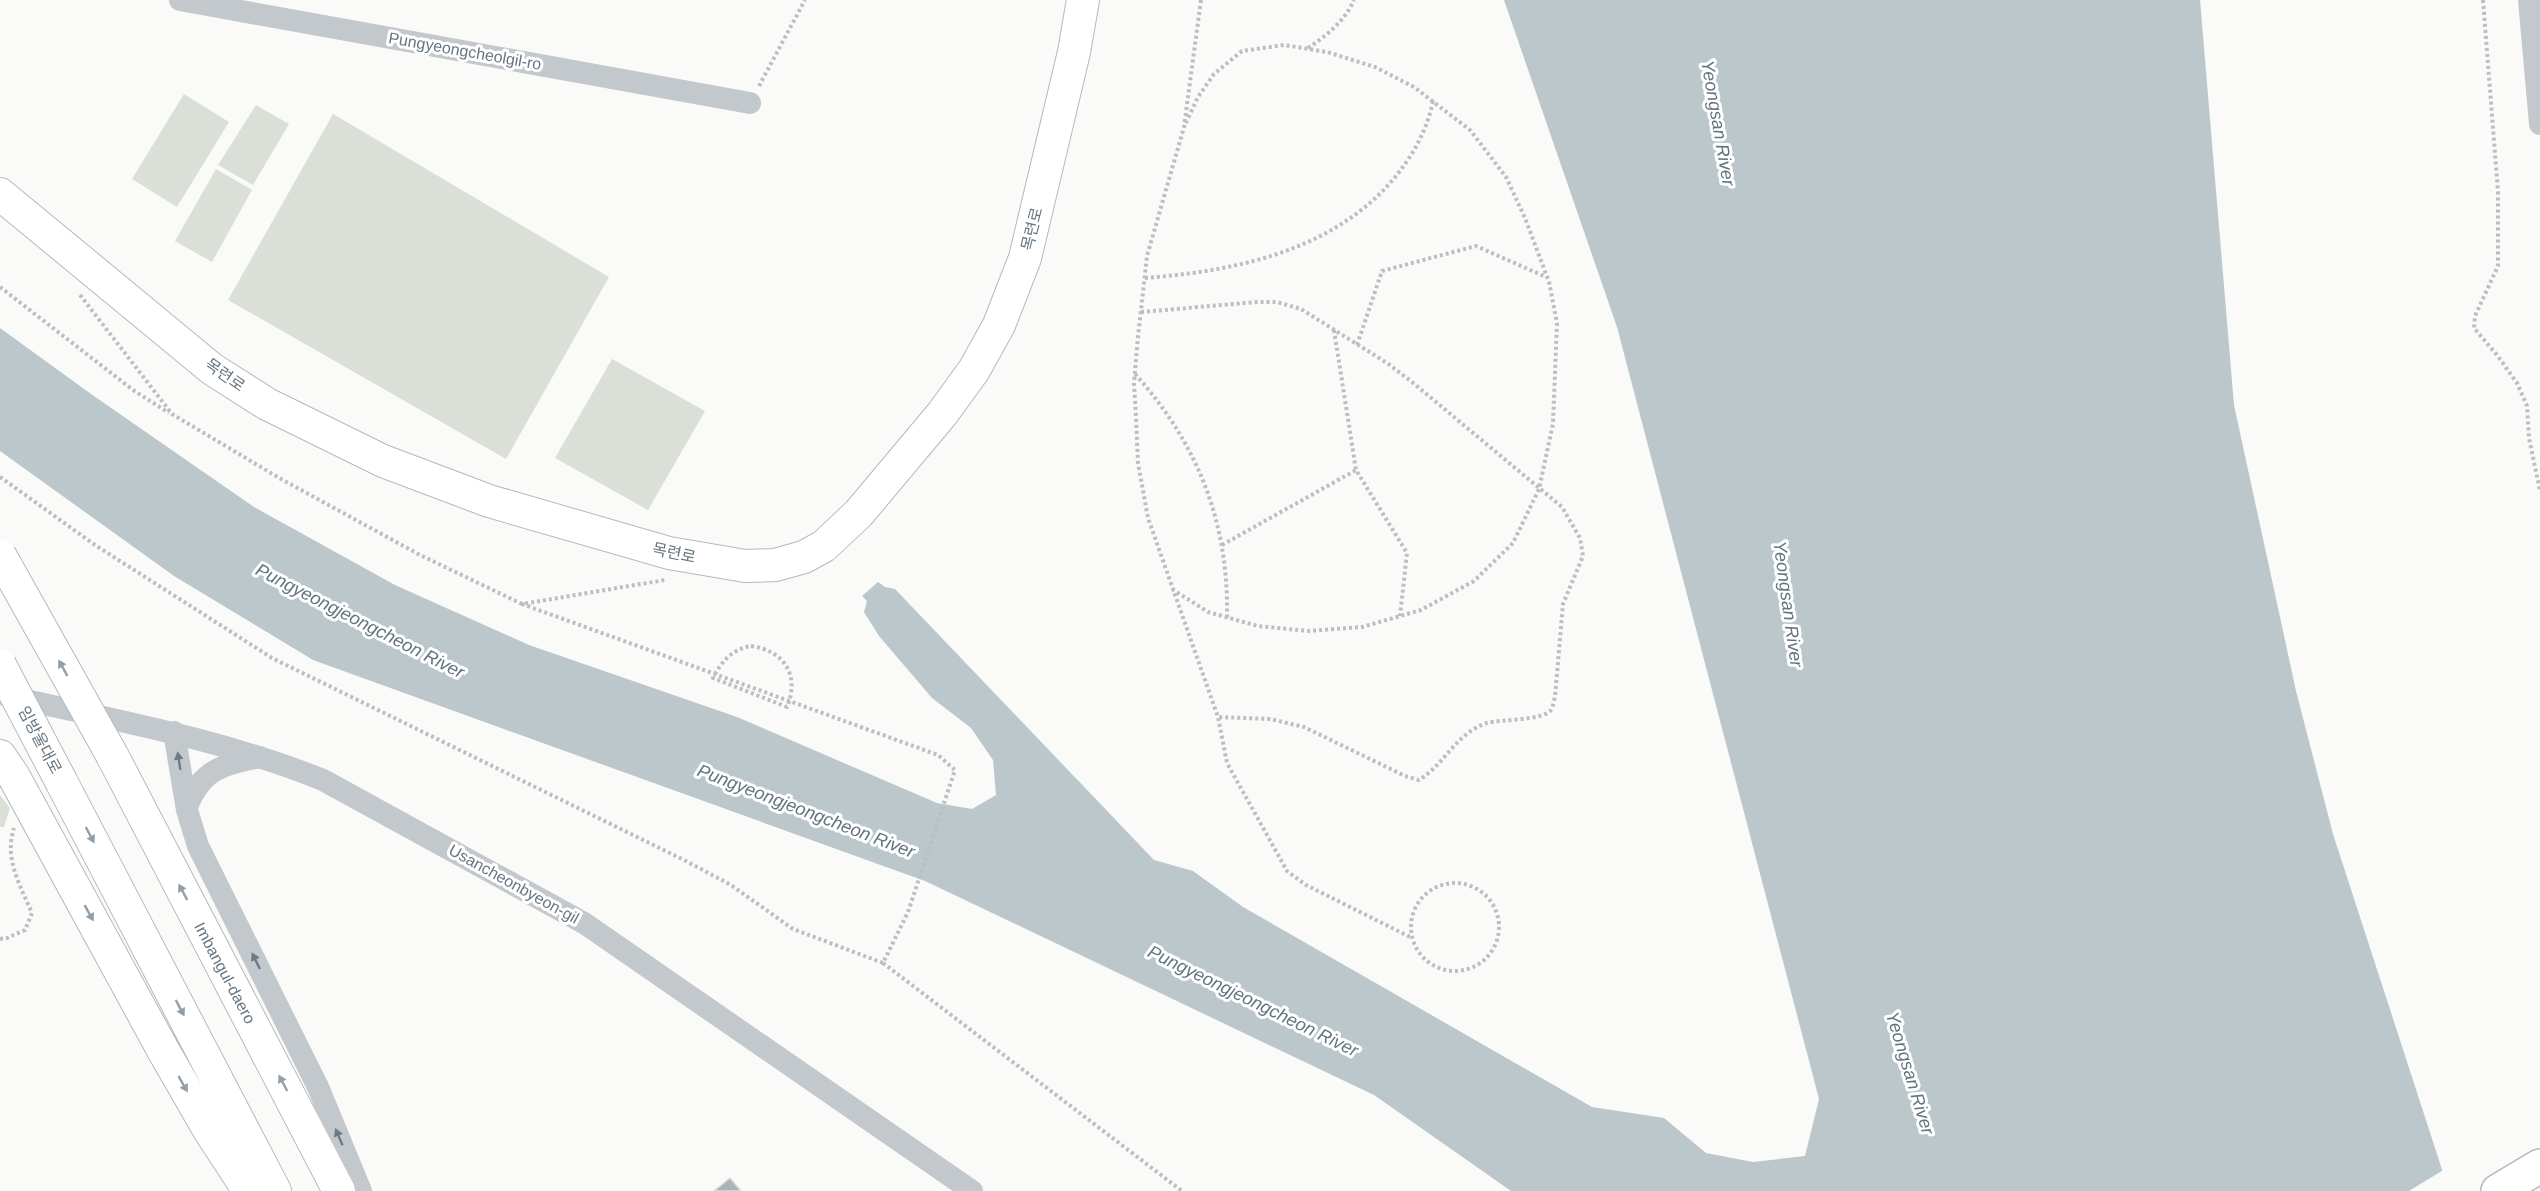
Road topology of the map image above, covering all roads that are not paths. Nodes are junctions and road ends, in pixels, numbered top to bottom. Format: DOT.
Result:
graph roads {
  1 [pos="180,0"];
  2 [pos="1083,0"];
  3 [pos="2529,0"];
  4 [pos="750,103"];
  5 [pos="2540,124"];
  6 [pos="0,194"];
  7 [pos="0,555"];
  8 [pos="0,664"];
  9 [pos="0,695"];
  10 [pos="174,732"];
  11 [pos="0,756"];
  12 [pos="261,757"];
  13 [pos="187,807"];
  14 [pos="2540,1166"];
  15 [pos="249,1191"];
  16 [pos="275,1191"];
  17 [pos="339,1191"];
  18 [pos="361,1191"];
  19 [pos="972,1191"];
  20 [pos="2498,1191"];
  1 -- 4 [label="street, Pungyeongcheolgil-ro"];
  2 -- 6 [label="main road, 목련로"];
  3 -- 5 [label="street"];
  17 -- 7 [label="main road, Imbangul-daero, one-way, bridge"];
  8 -- 16 [label="main road, 임방울대로, one-way, bridge"];
  9 -- 10 [label="street, Usancheonbyeon-gil"];
  10 -- 12 [label="street, Usancheonbyeon-gil"];
  13 -- 10 [label="street, one-way"];
  11 -- 15 [label="main road, one-way"];
  12 -- 13 [label="street"];
  12 -- 19 [label="street, Usancheonbyeon-gil"];
  18 -- 13 [label="street, one-way"];
  14 -- 20 [label="highway"];
}
